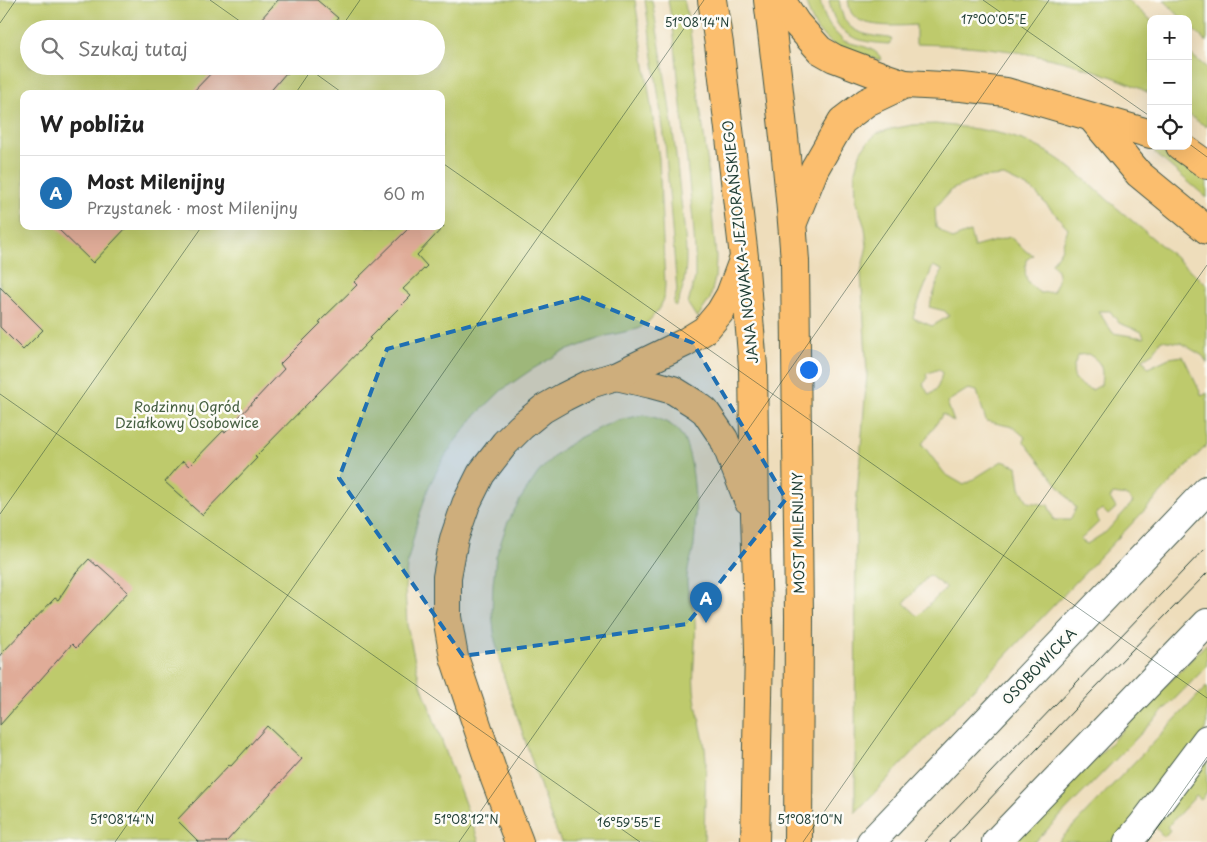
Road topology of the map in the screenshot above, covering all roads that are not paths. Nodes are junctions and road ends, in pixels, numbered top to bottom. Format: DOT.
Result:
graph roads {
  1 [pos="712,0"];
  2 [pos="768,0"];
  3 [pos="780,0"];
  4 [pos="905,84"];
  5 [pos="1092,118"];
  6 [pos="1147,133"];
  7 [pos="1185,150"];
  8 [pos="1207,166"];
  9 [pos="792,223"];
  10 [pos="1207,230"];
  11 [pos="744,257"];
  12 [pos="616,376"];
  13 [pos="1207,490"];
  14 [pos="754,515"];
  15 [pos="1207,622"];
  16 [pos="1207,739"];
  17 [pos="798,839"];
  18 [pos="518,842"];
  19 [pos="755,842"];
  20 [pos="871,842"];
  21 [pos="996,842"];
  22 [pos="1128,842"];
  1 -- 11 [label="main road, JANA NOWAKA-JEZIORAŃSKIEGO"];
  2 -- 9 [label="main road"];
  3 -- 4 [label="main road"];
  4 -- 5 [label="main road"];
  4 -- 9 [label="main road"];
  5 -- 6 [label="main road"];
  5 -- 10 [label="main road"];
  7 -- 8 [label="main road"];
  9 -- 17 [label="main road, MOST MILENIJNY"];
  11 -- 12 [label="main road"];
  11 -- 14 [label="main road, JANA NOWAKA-JEZIORAŃSKIEGO"];
  12 -- 14 [label="main road"];
  12 -- 18 [label="main road"];
  13 -- 20 [label="street, OSOBOWICKA"];
  14 -- 19 [label="main road"];
  15 -- 21 [label="street"];
  16 -- 22 [label="street"];
}
